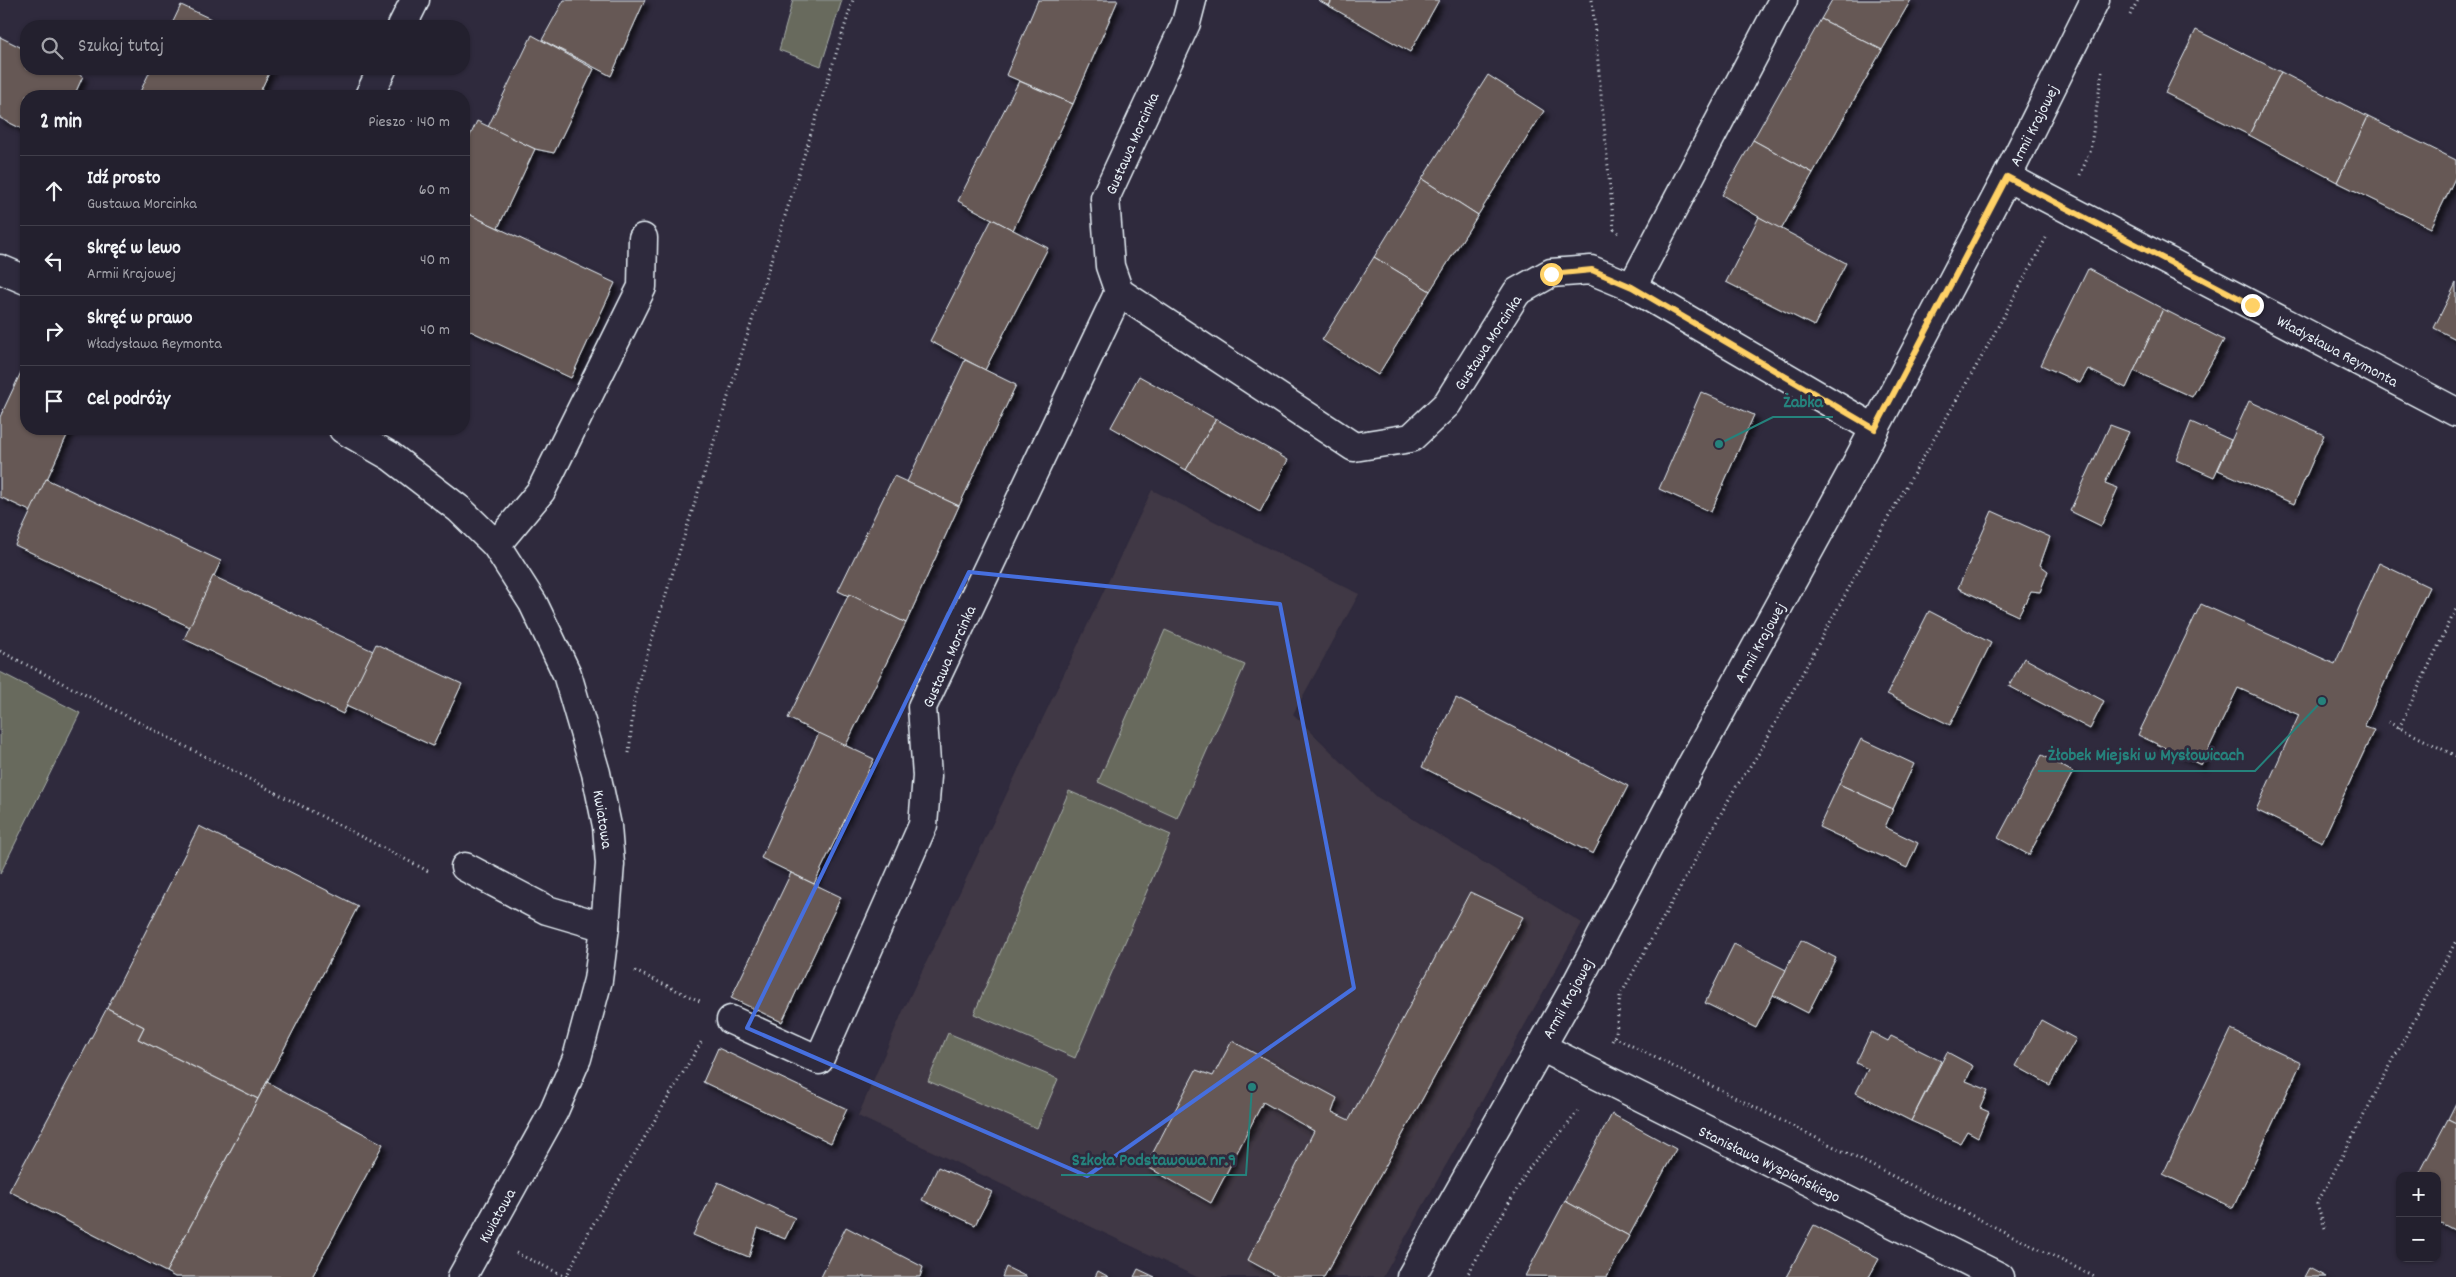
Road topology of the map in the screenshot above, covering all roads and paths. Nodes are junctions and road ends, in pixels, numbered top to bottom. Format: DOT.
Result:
graph roads {
  1 [pos="415,0"];
  2 [pos="853,0"];
  3 [pos="1192,0"];
  4 [pos="1592,0"];
  5 [pos="1783,0"];
  6 [pos="2095,0"];
  7 [pos="2138,0"];
  8 [pos="2130,17"];
  9 [pos="405,20"];
  10 [pos="2104,70"];
  11 [pos="379,75"];
  12 [pos="372,90"];
  13 [pos="2007,177"];
  14 [pos="2077,182"];
  15 [pos="2050,233"];
  16 [pos="643,238"];
  17 [pos="1647,260"];
  18 [pos="0,268"];
  19 [pos="20,277"];
  20 [pos="1632,287"];
  21 [pos="1119,292"];
  22 [pos="2456,412"];
  23 [pos="1875,429"];
  24 [pos="353,435"];
  25 [pos="496,545"];
  26 [pos="2456,609"];
  27 [pos="0,651"];
  28 [pos="2388,722"];
  29 [pos="2399,728"];
  30 [pos="628,756"];
  31 [pos="2456,756"];
  32 [pos="465,867"];
  33 [pos="438,876"];
  34 [pos="605,927"];
  35 [pos="2456,941"];
  36 [pos="632,969"];
  37 [pos="698,1000"];
  38 [pos="731,1020"];
  39 [pos="705,1036"];
  40 [pos="1614,1037"];
  41 [pos="1610,1044"];
  42 [pos="1541,1047"];
  43 [pos="1584,1100"];
  44 [pos="2325,1228"];
  45 [pos="517,1254"];
  46 [pos="462,1277"];
  47 [pos="566,1277"];
  48 [pos="1411,1277"];
  49 [pos="1466,1277"];
  50 [pos="2000,1277"];
  51 [pos="2096,1277"];
  1 -- 9 [label="street"];
  2 -- 30 [label="path"];
  3 -- 21 [label="street, Gustawa Morcinka"];
  4 -- 17 [label="path"];
  5 -- 17 [label="street"];
  6 -- 13 [label="street, Armii Krajowej"];
  7 -- 8 [label="path"];
  10 -- 14 [label="path"];
  11 -- 12 [label="street"];
  13 -- 22 [label="street, Władysława Reymonta"];
  13 -- 23 [label="street, Armii Krajowej"];
  15 -- 40 [label="path"];
  16 -- 25 [label="street"];
  17 -- 20 [label="street"];
  18 -- 19 [label="street"];
  20 -- 21 [label="street, Gustawa Morcinka"];
  20 -- 23 [label="street, Gustawa Morcinka"];
  21 -- 38 [label="street, Gustawa Morcinka"];
  23 -- 42 [label="street, Armii Krajowej"];
  24 -- 25 [label="street, Kwiatowa"];
  25 -- 34 [label="street, Kwiatowa"];
  26 -- 29 [label="path"];
  27 -- 33 [label="path"];
  28 -- 29 [label="path"];
  29 -- 31 [label="path"];
  32 -- 34 [label="street"];
  34 -- 46 [label="street, Kwiatowa"];
  35 -- 44 [label="path"];
  36 -- 37 [label="path"];
  39 -- 47 [label="path"];
  40 -- 41 [label="path"];
  40 -- 51 [label="path"];
  42 -- 48 [label="street, Armii Krajowej"];
  42 -- 50 [label="street, Stanisława Wyspiańskiego"];
  43 -- 49 [label="path"];
  45 -- 47 [label="path"];
}
